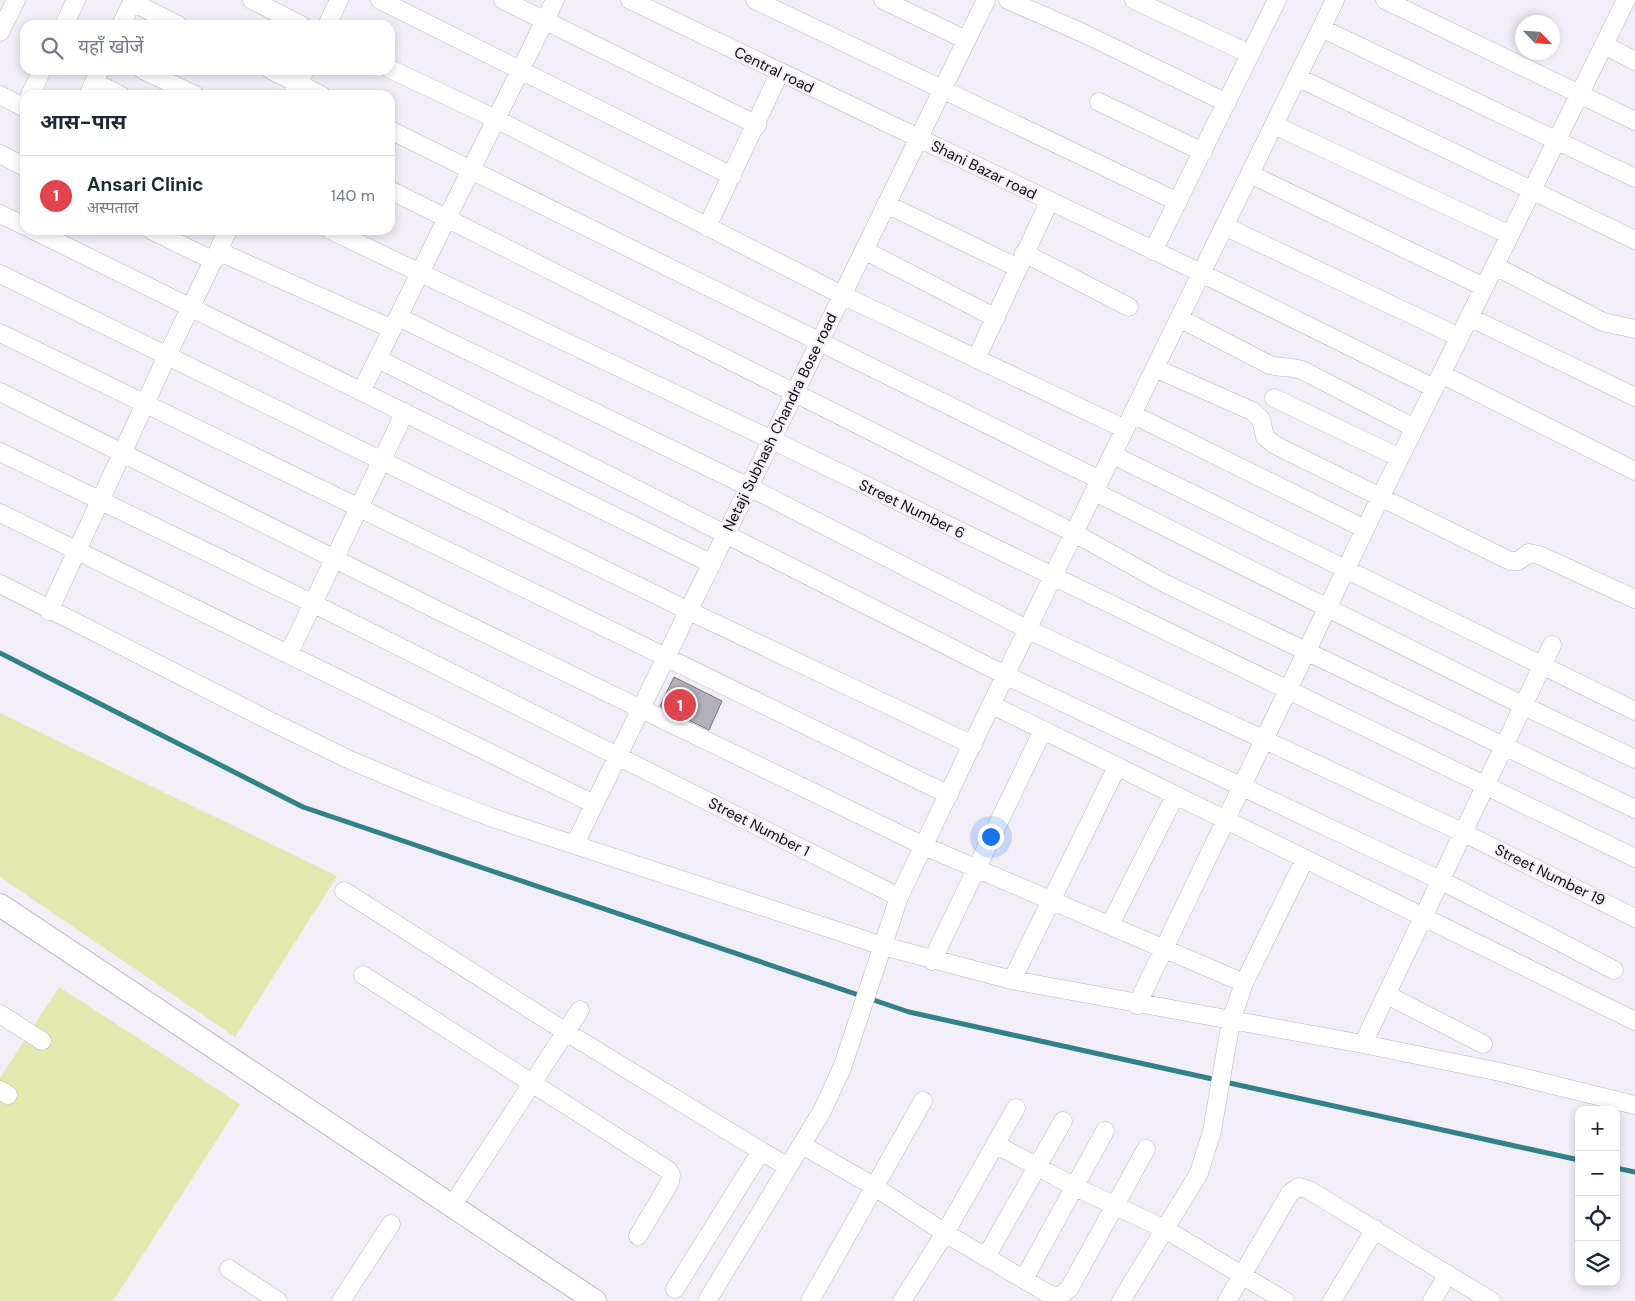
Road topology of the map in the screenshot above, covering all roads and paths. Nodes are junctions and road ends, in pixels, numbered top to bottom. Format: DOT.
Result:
graph roads {
  1 [pos="16,0"];
  2 [pos="76,0"];
  3 [pos="252,0"];
  4 [pos="339,0"];
  5 [pos="380,0"];
  6 [pos="503,0"];
  7 [pos="555,0"];
  8 [pos="630,0"];
  9 [pos="755,0"];
  10 [pos="884,0"];
  11 [pos="986,0"];
  12 [pos="1008,0"];
  13 [pos="1134,0"];
  14 [pos="1335,0"];
  15 [pos="1385,0"];
  16 [pos="1626,0"];
  17 [pos="133,1"];
  18 [pos="1271,2"];
  19 [pos="66,20"];
  20 [pos="124,20"];
  21 [pos="169,20"];
  22 [pos="291,20"];
  23 [pos="329,20"];
  24 [pos="544,21"];
  25 [pos="1322,28"];
  26 [pos="0,32"];
  27 [pos="966,40"];
  28 [pos="1604,45"];
  29 [pos="1250,54"];
  30 [pos="1635,61"];
  31 [pos="395,71"];
  32 [pos="519,72"];
  33 [pos="780,72"];
  34 [pos="40,75"];
  35 [pos="153,75"];
  36 [pos="282,75"];
  37 [pos="1297,77"];
  38 [pos="94,82"];
  39 [pos="299,83"];
  40 [pos="33,90"];
  41 [pos="110,90"];
  42 [pos="185,90"];
  43 [pos="312,90"];
  44 [pos="942,90"];
  45 [pos="1580,94"];
  46 [pos="0,95"];
  47 [pos="20,102"];
  48 [pos="1099,102"];
  49 [pos="1227,103"];
  50 [pos="496,120"];
  51 [pos="1635,121"];
  52 [pos="757,124"];
  53 [pos="1274,125"];
  54 [pos="395,132"];
  55 [pos="918,139"];
  56 [pos="1557,140"];
  57 [pos="1203,152"];
  58 [pos="0,154"];
  59 [pos="20,164"];
  60 [pos="470,170"];
  61 [pos="1250,174"];
  62 [pos="732,176"];
  63 [pos="1635,178"];
  64 [pos="1532,190"];
  65 [pos="395,192"];
  66 [pos="1049,202"];
  67 [pos="1178,202"];
  68 [pos="886,204"];
  69 [pos="0,214"];
  70 [pos="447,217"];
  71 [pos="20,224"];
  72 [pos="1224,226"];
  73 [pos="707,228"];
  74 [pos="43,235"];
  75 [pos="164,235"];
  76 [pos="226,235"];
  77 [pos="340,235"];
  78 [pos="1510,235"];
  79 [pos="1635,240"];
  80 [pos="864,250"];
  81 [pos="1153,251"];
  82 [pos="216,256"];
  83 [pos="1021,260"];
  84 [pos="1495,266"];
  85 [pos="420,273"];
  86 [pos="1201,273"];
  87 [pos="0,274"];
  88 [pos="1484,287"];
  89 [pos="842,295"];
  90 [pos="191,307"];
  91 [pos="1130,307"];
  92 [pos="1470,316"];
  93 [pos="996,318"];
  94 [pos="1179,318"];
  95 [pos="395,323"];
  96 [pos="1634,326"];
  97 [pos="0,333"];
  98 [pos="1460,337"];
  99 [pos="820,342"];
  100 [pos="168,354"];
  101 [pos="378,359"];
  102 [pos="976,359"];
  103 [pos="1155,368"];
  104 [pos="1437,381"];
  105 [pos="362,390"];
  106 [pos="0,392"];
  107 [pos="795,392"];
  108 [pos="1635,397"];
  109 [pos="1274,398"];
  110 [pos="146,402"];
  111 [pos="405,412"];
  112 [pos="1128,422"];
  113 [pos="1414,428"];
  114 [pos="772,440"];
  115 [pos="0,452"];
  116 [pos="123,452"];
  117 [pos="1113,455"];
  118 [pos="1400,458"];
  119 [pos="382,460"];
  120 [pos="1635,471"];
  121 [pos="1097,486"];
  122 [pos="749,487"];
  123 [pos="1380,498"];
  124 [pos="101,500"];
  125 [pos="358,508"];
  126 [pos="0,513"];
  127 [pos="1365,529"];
  128 [pos="726,533"];
  129 [pos="1074,533"];
  130 [pos="76,550"];
  131 [pos="333,558"];
  132 [pos="712,564"];
  133 [pos="1345,571"];
  134 [pos="1052,578"];
  135 [pos="0,584"];
  136 [pos="1635,599"];
  137 [pos="312,603"];
  138 [pos="1328,607"];
  139 [pos="49,611"];
  140 [pos="688,611"];
  141 [pos="1029,630"];
  142 [pos="1552,645"];
  143 [pos="1307,651"];
  144 [pos="288,652"];
  145 [pos="666,658"];
  146 [pos="1542,667"];
  147 [pos="1007,676"];
  148 [pos="1288,690"];
  149 [pos="992,705"];
  150 [pos="1524,706"];
  151 [pos="641,708"];
  152 [pos="1635,711"];
  153 [pos="1042,730"];
  154 [pos="1264,740"];
  155 [pos="973,745"];
  156 [pos="1504,748"];
  157 [pos="618,756"];
  158 [pos="1635,759"];
  159 [pos="1117,767"];
  160 [pos="1243,785"];
  161 [pos="1486,786"];
  162 [pos="949,795"];
  163 [pos="1175,796"];
  164 [pos="594,804"];
  165 [pos="1635,810"];
  166 [pos="1224,820"];
  167 [pos="1464,833"];
  168 [pos="575,844"];
  169 [pos="924,846"];
  170 [pos="1635,858"];
  171 [pos="1305,859"];
  172 [pos="976,867"];
  173 [pos="1442,881"];
  174 [pos="344,891"];
  175 [pos="899,897"];
  176 [pos="1051,899"];
  177 [pos="0,905"];
  178 [pos="1425,918"];
  179 [pos="1635,918"];
  180 [pos="1110,925"];
  181 [pos="882,946"];
  182 [pos="1163,948"];
  183 [pos="932,961"];
  184 [pos="1614,970"];
  185 [pos="363,975"];
  186 [pos="1012,980"];
  187 [pos="1244,983"];
  188 [pos="1388,995"];
  189 [pos="1137,1005"];
  190 [pos="580,1010"];
  191 [pos="0,1014"];
  192 [pos="1635,1021"];
  193 [pos="1230,1028"];
  194 [pos="566,1032"];
  195 [pos="42,1041"];
  196 [pos="1364,1044"];
  197 [pos="1483,1044"];
  198 [pos="532,1083"];
  199 [pos="923,1102"];
  200 [pos="1635,1105"];
  201 [pos="1016,1108"];
  202 [pos="1063,1121"];
  203 [pos="1105,1132"];
  204 [pos="996,1144"];
  205 [pos="802,1145"];
  206 [pos="1146,1149"];
  207 [pos="761,1151"];
  208 [pos="788,1167"];
  209 [pos="1036,1167"];
  210 [pos="875,1187"];
  211 [pos="1074,1187"];
  212 [pos="1115,1205"];
  213 [pos="452,1206"];
  214 [pos="391,1224"];
  215 [pos="1165,1228"];
  216 [pos="1374,1228"];
  217 [pos="945,1233"];
  218 [pos="638,1236"];
  219 [pos="986,1257"];
  220 [pos="229,1269"];
  221 [pos="1242,1274"];
  222 [pos="1448,1274"];
  223 [pos="1024,1280"];
  224 [pos="675,1289"];
  225 [pos="278,1301"];
  226 [pos="340,1301"];
  227 [pos="595,1301"];
  228 [pos="707,1301"];
  229 [pos="810,1301"];
  230 [pos="902,1301"];
  231 [pos="1121,1301"];
  232 [pos="1227,1301"];
  233 [pos="1285,1301"];
  234 [pos="1332,1301"];
  235 [pos="1432,1301"];
  236 [pos="1491,1301"];
  1 -- 26 [label="street"];
  2 -- 19 [label="street"];
  3 -- 22 [label="street"];
  4 -- 23 [label="street"];
  5 -- 32 [label="street"];
  6 -- 24 [label="street"];
  7 -- 24 [label="street"];
  8 -- 33 [label="street, Central road"];
  9 -- 44 [label="street"];
  10 -- 27 [label="street"];
  11 -- 27 [label="street, Netaji Subhash Chandra Bose road"];
  12 -- 49 [label="street"];
  13 -- 29 [label="street"];
  14 -- 25 [label="street"];
  15 -- 45 [label="street"];
  16 -- 28 [label="street"];
  17 -- 20 [label="street"];
  17 -- 21 [label="street"];
  18 -- 29 [label="street"];
  24 -- 32 [label="street"];
  24 -- 52 [label="street"];
  25 -- 37 [label="street"];
  25 -- 56 [label="street"];
  27 -- 44 [label="street, Netaji Subhash Chandra Bose road"];
  28 -- 30 [label="street"];
  28 -- 45 [label="street"];
  29 -- 49 [label="street"];
  31 -- 50 [label="street"];
  32 -- 50 [label="street"];
  32 -- 62 [label="street"];
  33 -- 52 [label="street"];
  33 -- 55 [label="street, Central road"];
  34 -- 40 [label="street"];
  35 -- 42 [label="street"];
  36 -- 39 [label="street"];
  37 -- 53 [label="street"];
  37 -- 64 [label="street"];
  38 -- 41 [label="street"];
  39 -- 43 [label="street"];
  44 -- 55 [label="street, Netaji Subhash Chandra Bose road"];
  44 -- 67 [label="street"];
  45 -- 51 [label="street"];
  45 -- 56 [label="street"];
  46 -- 47 [label="street"];
  48 -- 57 [label="street"];
  49 -- 57 [label="street"];
  50 -- 60 [label="street"];
  50 -- 73 [label="street"];
  52 -- 62 [label="street"];
  53 -- 61 [label="street"];
  53 -- 78 [label="street"];
  54 -- 60 [label="street"];
  55 -- 66 [label="street, Shani Bazar road"];
  55 -- 68 [label="street, Netaji Subhash Chandra Bose road"];
  56 -- 63 [label="street"];
  56 -- 64 [label="street"];
  57 -- 67 [label="street"];
  58 -- 59 [label="street"];
  60 -- 70 [label="street"];
  60 -- 99 [label="street"];
  61 -- 72 [label="street"];
  61 -- 88 [label="street"];
  62 -- 73 [label="street"];
  64 -- 78 [label="street"];
  64 -- 79 [label="street"];
  65 -- 70 [label="street"];
  66 -- 81 [label="street, Shani Bazar road"];
  66 -- 83 [label="street"];
  67 -- 81 [label="street"];
  68 -- 80 [label="street, Netaji Subhash Chandra Bose road"];
  68 -- 83 [label="street"];
  69 -- 71 [label="street"];
  70 -- 85 [label="street"];
  70 -- 107 [label="street"];
  72 -- 86 [label="street"];
  72 -- 98 [label="street"];
  73 -- 89 [label="street"];
  74 -- 90 [label="street"];
  75 -- 82 [label="street, Street Number 19"];
  76 -- 82 [label="street"];
  77 -- 85 [label="street, Street Number 6"];
  78 -- 84 [label="street"];
  80 -- 89 [label="street, Netaji Subhash Chandra Bose road"];
  80 -- 93 [label="street"];
  81 -- 86 [label="street, Shani Bazar road"];
  82 -- 90 [label="street"];
  82 -- 95 [label="street, Street Number 19"];
  83 -- 91 [label="street"];
  83 -- 93 [label="street"];
  84 -- 88 [label="street"];
  84 -- 96 [label="street"];
  85 -- 95 [label="street"];
  85 -- 114 [label="street, Street Number 6"];
  86 -- 94 [label="street"];
  86 -- 104 [label="street, Shani Bazar road"];
  87 -- 100 [label="street"];
  88 -- 92 [label="street"];
  89 -- 99 [label="street, Netaji Subhash Chandra Bose road"];
  89 -- 102 [label="street"];
  90 -- 100 [label="street"];
  90 -- 105 [label="street"];
  92 -- 98 [label="street"];
  92 -- 108 [label="street"];
  93 -- 102 [label="street"];
  94 -- 103 [label="street"];
  94 -- 113 [label="street"];
  95 -- 101 [label="street"];
  95 -- 122 [label="street, Street Number 19"];
  97 -- 110 [label="street"];
  98 -- 104 [label="street"];
  99 -- 107 [label="street, Netaji Subhash Chandra Bose road"];
  99 -- 121 [label="street"];
  100 -- 110 [label="street"];
  100 -- 119 [label="street"];
  101 -- 105 [label="street"];
  101 -- 128 [label="street"];
  102 -- 112 [label="street"];
  103 -- 112 [label="street"];
  103 -- 123 [label="street"];
  104 -- 113 [label="street"];
  104 -- 120 [label="street, Shani Bazar road"];
  105 -- 111 [label="street"];
  106 -- 116 [label="street"];
  107 -- 114 [label="street, Netaji Subhash Chandra Bose road"];
  107 -- 129 [label="street"];
  109 -- 118 [label="street"];
  110 -- 116 [label="street"];
  110 -- 125 [label="street"];
  111 -- 119 [label="street"];
  111 -- 132 [label="street"];
  112 -- 117 [label="street"];
  112 -- 127 [label="street"];
  113 -- 118 [label="street"];
  114 -- 122 [label="street, Netaji Subhash Chandra Bose road"];
  114 -- 134 [label="street, Street Number 6"];
  115 -- 124 [label="street, Street Number 1"];
  116 -- 124 [label="street"];
  116 -- 131 [label="street"];
  117 -- 121 [label="street"];
  117 -- 133 [label="street"];
  118 -- 123 [label="street"];
  119 -- 125 [label="street"];
  119 -- 140 [label="street"];
  121 -- 129 [label="street"];
  121 -- 138 [label="street"];
  122 -- 128 [label="street, Netaji Subhash Chandra Bose road"];
  122 -- 141 [label="street, Street Number 19"];
  123 -- 127 [label="street"];
  123 -- 136 [label="street"];
  124 -- 130 [label="street"];
  124 -- 137 [label="street, Street Number 1"];
  125 -- 131 [label="street"];
  125 -- 145 [label="street"];
  126 -- 130 [label="street"];
  127 -- 133 [label="street"];
  128 -- 132 [label="street, Netaji Subhash Chandra Bose road"];
  128 -- 147 [label="street"];
  129 -- 134 [label="street"];
  129 -- 143 [label="street"];
  130 -- 139 [label="street"];
  130 -- 144 [label="street"];
  131 -- 137 [label="street"];
  131 -- 151 [label="street"];
  132 -- 140 [label="street, Netaji Subhash Chandra Bose road"];
  133 -- 138 [label="street"];
  133 -- 146 [label="street"];
  134 -- 141 [label="street"];
  134 -- 148 [label="street, Street Number 6"];
  135 -- 139 [label="street"];
  137 -- 144 [label="street"];
  137 -- 157 [label="street, Street Number 1"];
  138 -- 143 [label="street"];
  138 -- 150 [label="street"];
  139 -- 168 [label="street"];
  140 -- 145 [label="street, Netaji Subhash Chandra Bose road"];
  140 -- 155 [label="street"];
  141 -- 147 [label="street"];
  141 -- 154 [label="street, Street Number 19"];
  142 -- 146 [label="street"];
  143 -- 148 [label="street"];
  143 -- 156 [label="street"];
  144 -- 164 [label="street"];
  145 -- 151 [label="street, Netaji Subhash Chandra Bose road"];
  145 -- 162 [label="street"];
  146 -- 150 [label="street"];
  146 -- 152 [label="street"];
  147 -- 149 [label="street"];
  147 -- 160 [label="street"];
  148 -- 154 [label="street"];
  148 -- 161 [label="street, Street Number 6"];
  149 -- 153 [label="street"];
  149 -- 155 [label="street"];
  150 -- 156 [label="street"];
  150 -- 158 [label="street"];
  151 -- 157 [label="street, Netaji Subhash Chandra Bose road"];
  151 -- 169 [label="street"];
  153 -- 159 [label="street"];
  153 -- 172 [label="street"];
  154 -- 160 [label="street"];
  154 -- 167 [label="street, Street Number 19"];
  155 -- 162 [label="street"];
  156 -- 161 [label="street"];
  156 -- 165 [label="street"];
  157 -- 164 [label="street, Netaji Subhash Chandra Bose road"];
  157 -- 175 [label="street, Street Number 1"];
  159 -- 163 [label="street"];
  159 -- 176 [label="street"];
  160 -- 166 [label="street"];
  160 -- 173 [label="street"];
  161 -- 167 [label="street"];
  161 -- 170 [label="street, Street Number 6"];
  162 -- 169 [label="street"];
  163 -- 166 [label="street"];
  163 -- 180 [label="street"];
  164 -- 168 [label="street, Netaji Subhash Chandra Bose road"];
  166 -- 171 [label="street"];
  166 -- 182 [label="street"];
  167 -- 173 [label="street"];
  167 -- 179 [label="street, Street Number 19"];
  168 -- 181 [label="street"];
  169 -- 172 [label="street"];
  169 -- 175 [label="street"];
  171 -- 178 [label="street"];
  171 -- 187 [label="street"];
  172 -- 176 [label="street"];
  172 -- 183 [label="street"];
  173 -- 178 [label="street"];
  173 -- 184 [label="street"];
  174 -- 194 [label="street"];
  175 -- 181 [label="street"];
  176 -- 180 [label="street"];
  176 -- 186 [label="street"];
  177 -- 213 [label="street"];
  178 -- 188 [label="street"];
  178 -- 192 [label="street"];
  180 -- 182 [label="street"];
  181 -- 183 [label="street"];
  181 -- 205 [label="street"];
  182 -- 187 [label="street"];
  182 -- 189 [label="street"];
  183 -- 186 [label="street"];
  185 -- 198 [label="street"];
  186 -- 189 [label="street"];
  187 -- 193 [label="street"];
  188 -- 196 [label="street"];
  188 -- 197 [label="street"];
  189 -- 193 [label="street"];
  190 -- 194 [label="street"];
  191 -- 195 [label="street"];
  193 -- 196 [label="street"];
  193 -- 215 [label="street"];
  194 -- 198 [label="street"];
  194 -- 207 [label="street"];
  196 -- 200 [label="street"];
  198 -- 213 [label="street"];
  198 -- 218 [label="street"];
  199 -- 210 [label="street"];
  201 -- 204 [label="street"];
  202 -- 209 [label="street"];
  203 -- 211 [label="street"];
  204 -- 209 [label="street"];
  204 -- 217 [label="street"];
  205 -- 208 [label="street"];
  205 -- 210 [label="street"];
  206 -- 212 [label="street"];
  207 -- 208 [label="street"];
  207 -- 224 [label="street"];
  208 -- 228 [label="street"];
  209 -- 211 [label="street"];
  209 -- 219 [label="street"];
  210 -- 217 [label="street"];
  210 -- 229 [label="street"];
  211 -- 212 [label="street"];
  211 -- 223 [label="street"];
  212 -- 215 [label="street"];
  212 -- 223 [label="street"];
  213 -- 227 [label="street"];
  214 -- 226 [label="street"];
  215 -- 221 [label="street"];
  215 -- 231 [label="street"];
  216 -- 221 [label="street"];
  216 -- 222 [label="street"];
  216 -- 234 [label="street"];
  217 -- 219 [label="street"];
  217 -- 230 [label="street"];
  219 -- 223 [label="street"];
  220 -- 225 [label="street"];
  221 -- 232 [label="street"];
  221 -- 233 [label="street"];
  222 -- 235 [label="street"];
  222 -- 236 [label="street"];
}
